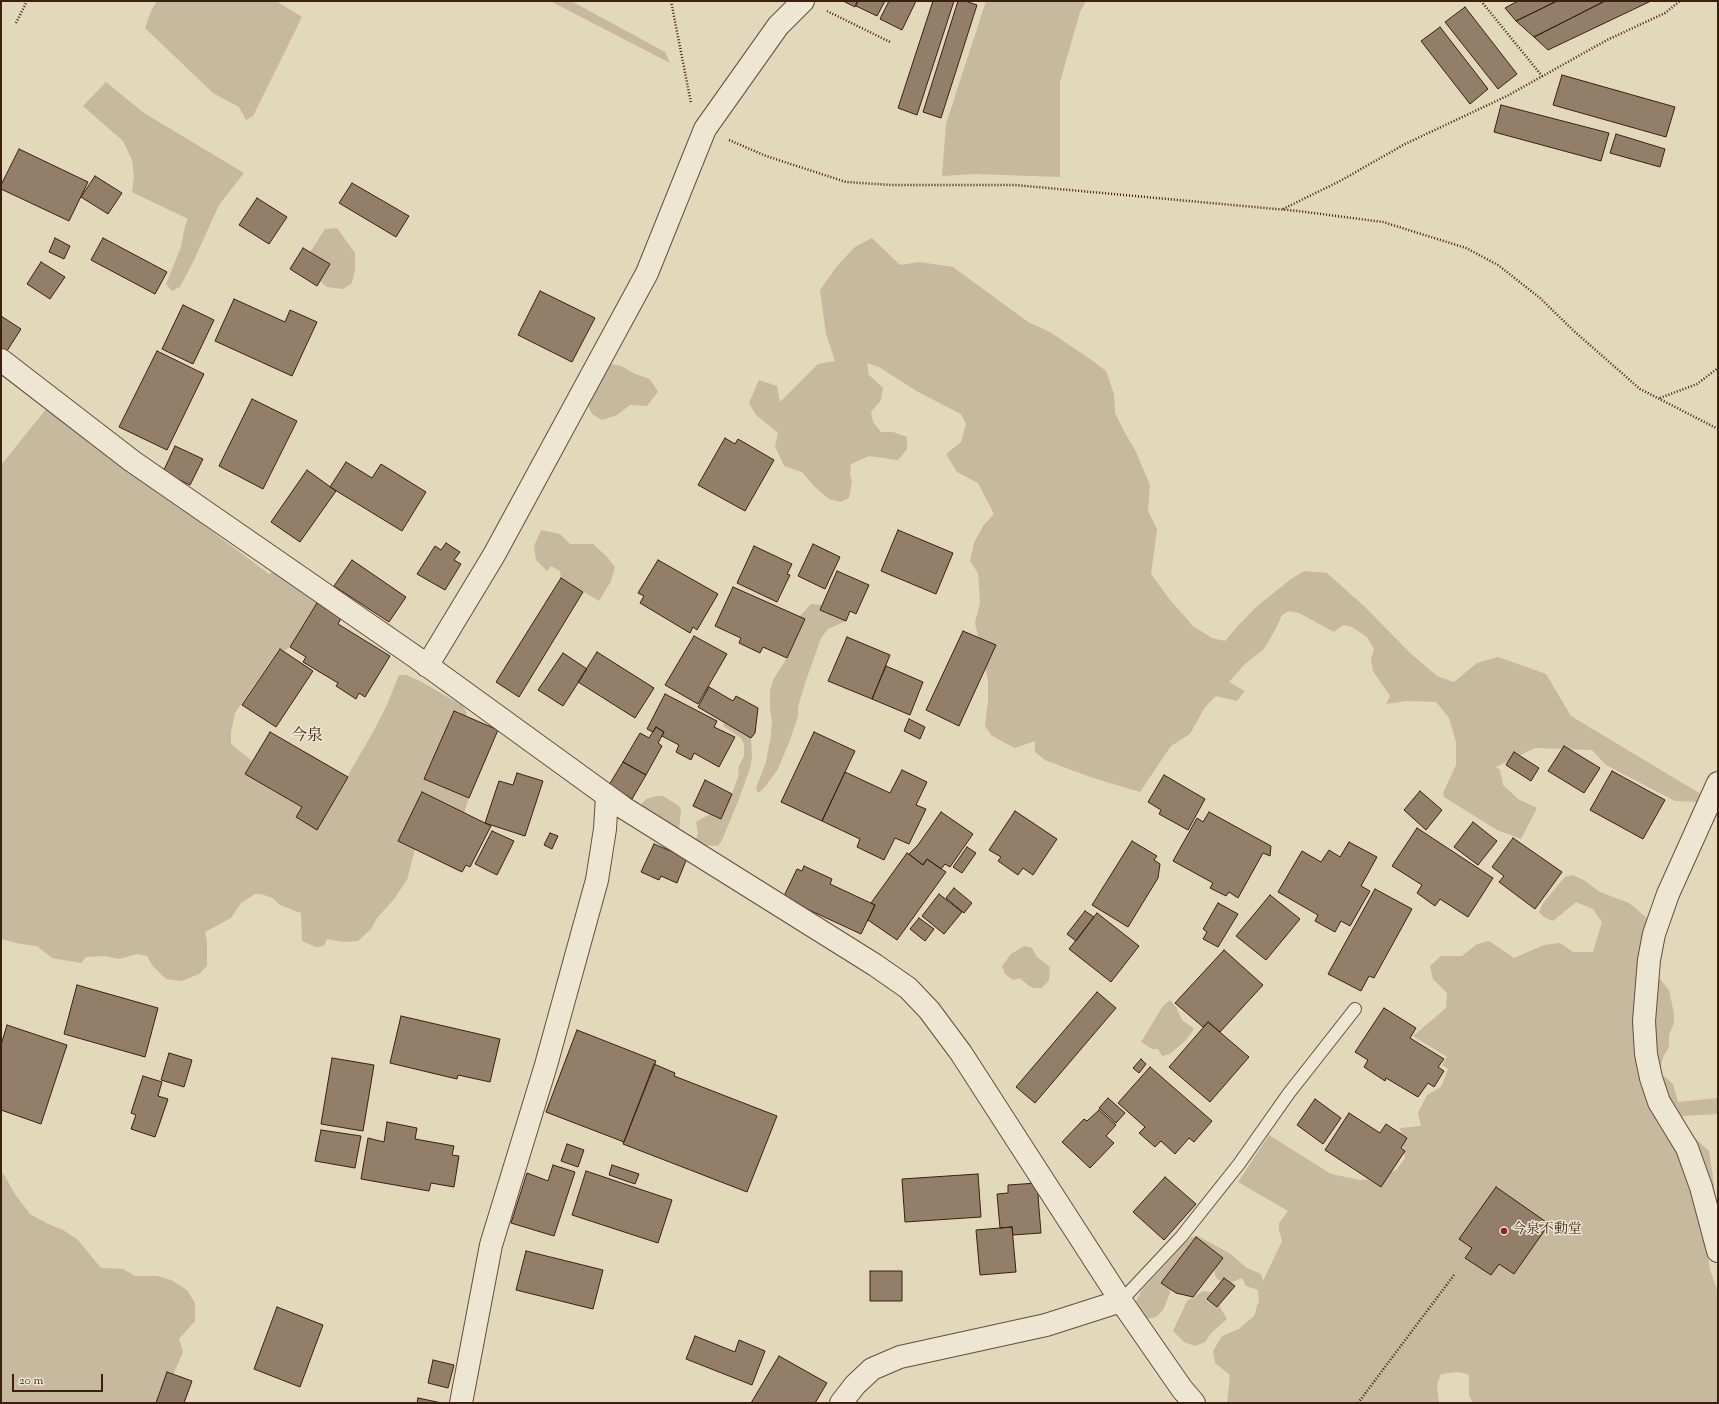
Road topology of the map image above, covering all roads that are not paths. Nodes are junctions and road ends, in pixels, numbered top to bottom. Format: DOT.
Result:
graph roads {
  1 [pos="812,4"];
  2 [pos="1,360"];
  3 [pos="427,666"];
  4 [pos="1718,783"];
  5 [pos="607,796"];
  6 [pos="1355,1009"];
  7 [pos="1718,1251"];
  8 [pos="1121,1301"];
  9 [pos="461,1403"];
  10 [pos="841,1403"];
  11 [pos="1194,1403"];
  1 -- 3 [label="street"];
  2 -- 3 [label="street"];
  3 -- 5 [label="street"];
  4 -- 7 [label="street"];
  5 -- 8 [label="street"];
  5 -- 9 [label="street"];
  6 -- 8 [label="lane"];
  8 -- 10 [label="street"];
  8 -- 11 [label="street"];
}
